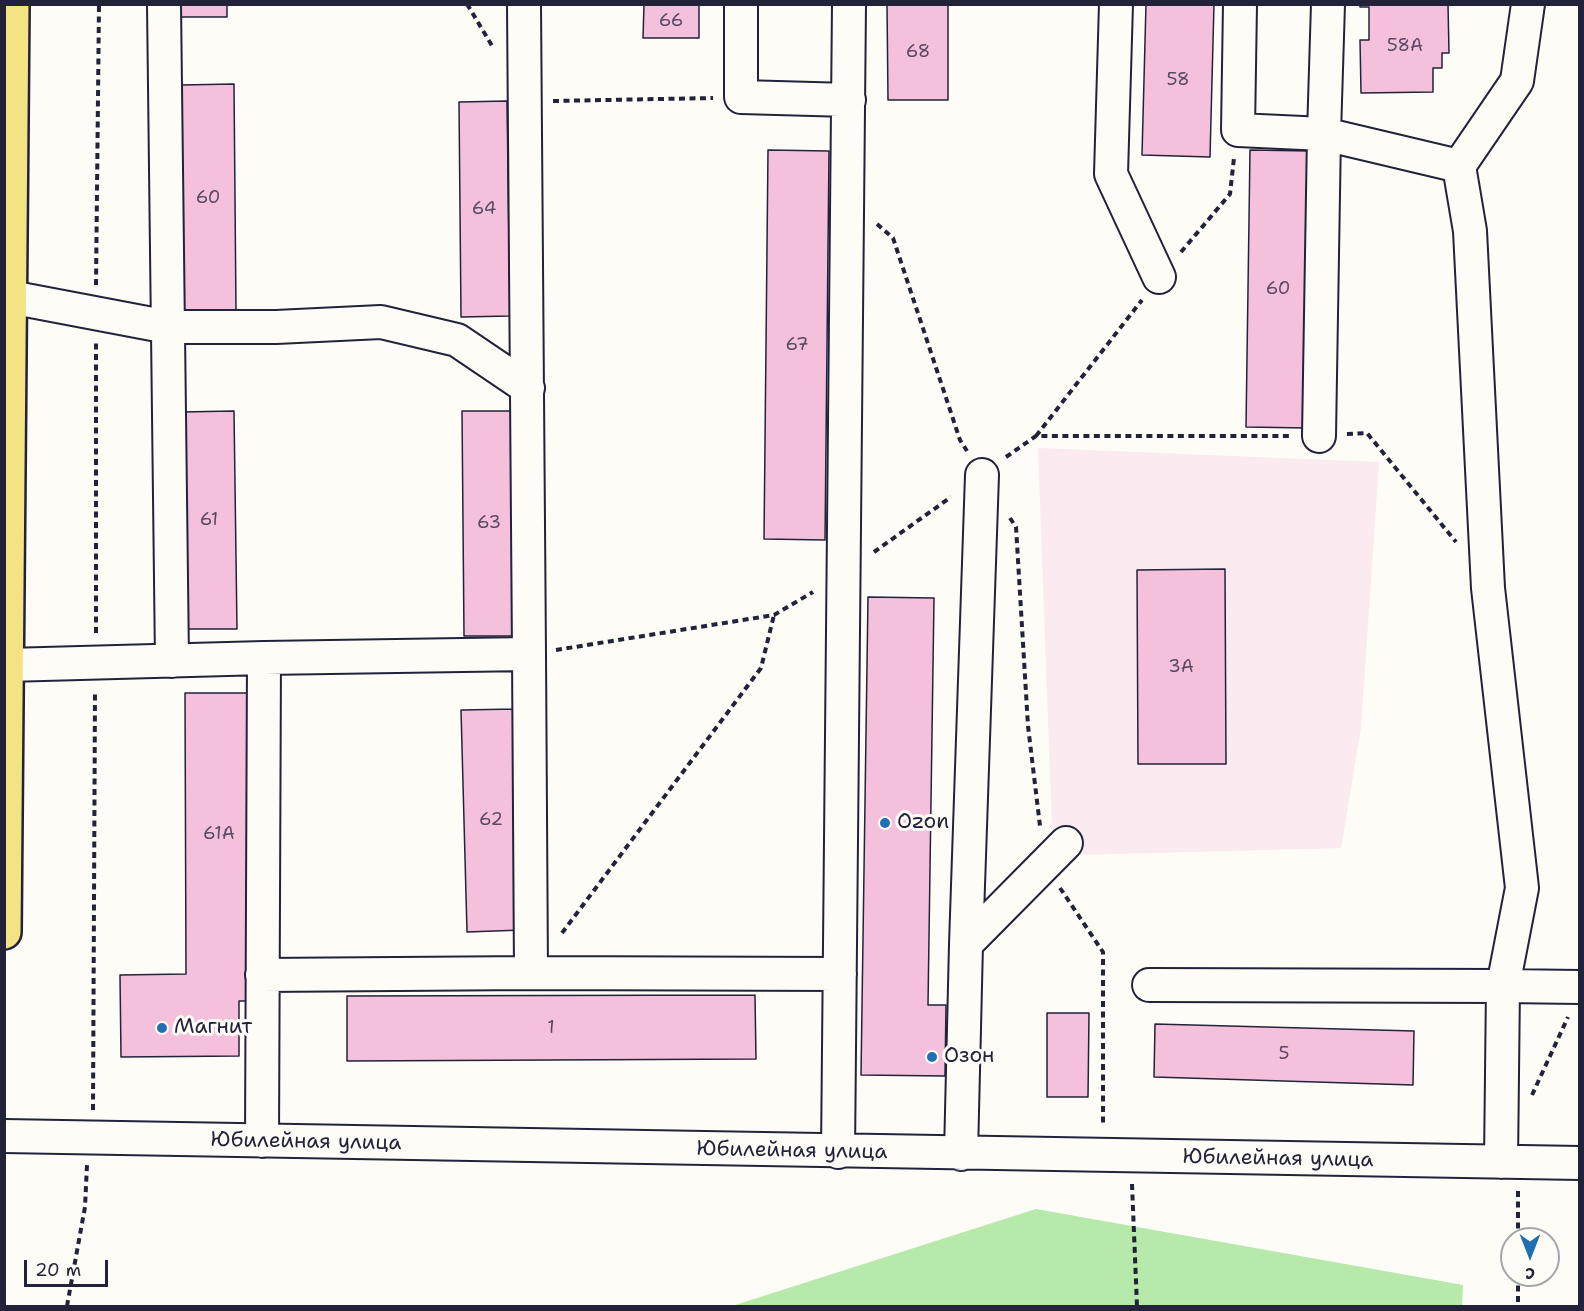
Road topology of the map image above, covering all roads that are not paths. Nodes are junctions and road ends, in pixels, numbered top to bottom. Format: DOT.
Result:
graph roads {
  1 [pos="12,4"];
  2 [pos="164,4"];
  3 [pos="524,4"];
  4 [pos="741,4"];
  5 [pos="849,4"];
  6 [pos="1116,4"];
  7 [pos="1240,4"];
  8 [pos="1328,4"];
  9 [pos="1528,4"];
  10 [pos="849,100"];
  11 [pos="1324,134"];
  12 [pos="1459,166"];
  13 [pos="8,218"];
  14 [pos="1160,277"];
  15 [pos="10,297"];
  16 [pos="168,327"];
  17 [pos="528,388"];
  18 [pos="1318,436"];
  19 [pos="982,475"];
  20 [pos="529,654"];
  21 [pos="264,658"];
  22 [pos="172,660"];
  23 [pos="7,665"];
  24 [pos="1055,854"];
  25 [pos="4,932"];
  26 [pos="966,944"];
  27 [pos="531,973"];
  28 [pos="840,974"];
  29 [pos="262,975"];
  30 [pos="1149,985"];
  31 [pos="1503,986"];
  32 [pos="1575,1000"];
  33 [pos="4,1136"];
  34 [pos="262,1141"];
  35 [pos="838,1152"];
  36 [pos="961,1154"];
  37 [pos="1510,1162"];
  38 [pos="1580,1163"];
  1 -- 13 [label="highway"];
  2 -- 16 [label="street"];
  3 -- 17 [label="street"];
  4 -- 10 [label="street"];
  5 -- 10 [label="street"];
  6 -- 14 [label="street"];
  7 -- 11 [label="street"];
  8 -- 11 [label="street"];
  9 -- 12 [label="street"];
  10 -- 28 [label="street"];
  11 -- 12 [label="street"];
  11 -- 18 [label="street"];
  12 -- 31 [label="street"];
  13 -- 15 [label="highway"];
  15 -- 16 [label="street"];
  15 -- 23 [label="highway"];
  16 -- 17 [label="street"];
  16 -- 22 [label="street"];
  17 -- 20 [label="street"];
  19 -- 26 [label="street"];
  20 -- 21 [label="street"];
  20 -- 27 [label="street"];
  21 -- 22 [label="street"];
  21 -- 29 [label="street"];
  22 -- 23 [label="street"];
  23 -- 25 [label="highway"];
  24 -- 26 [label="street"];
  26 -- 36 [label="street"];
  27 -- 28 [label="street"];
  27 -- 29 [label="street"];
  28 -- 35 [label="street"];
  29 -- 34 [label="street"];
  30 -- 31 [label="street"];
  31 -- 32 [label="street"];
  31 -- 37 [label="street"];
  33 -- 34 [label="street, Юбилейная улица"];
  34 -- 35 [label="street, Юбилейная улица"];
  35 -- 36 [label="street, Юбилейная улица"];
  36 -- 37 [label="street, Юбилейная улица"];
  37 -- 38 [label="street, Юбилейная улица"];
}
